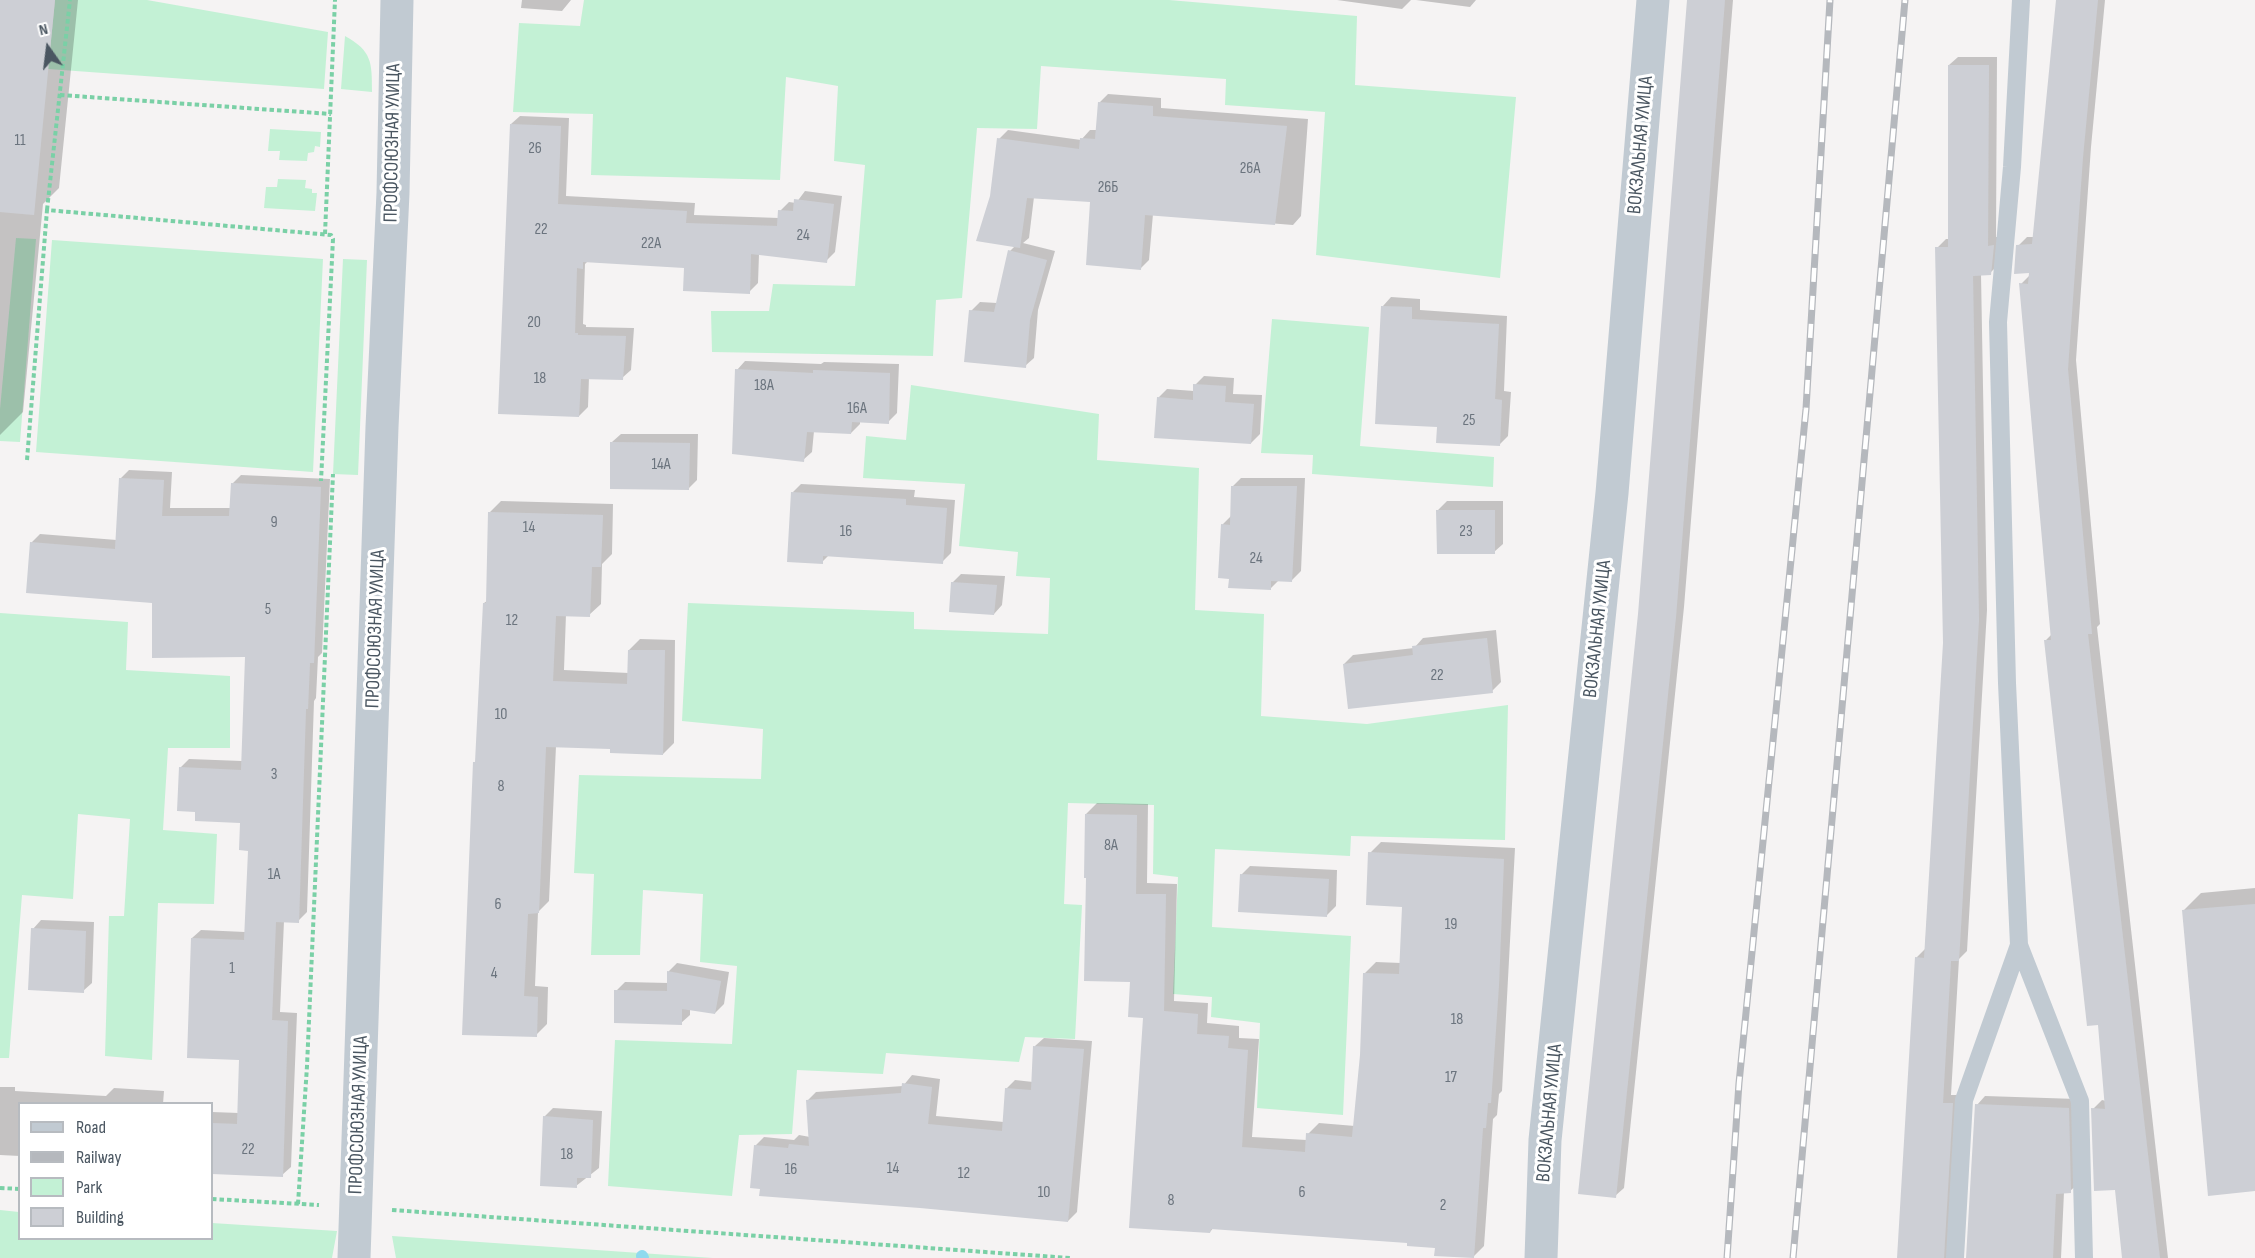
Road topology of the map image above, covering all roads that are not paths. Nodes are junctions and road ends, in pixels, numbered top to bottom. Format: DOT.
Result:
graph roads {
  1 [pos="397,0"];
  2 [pos="1653,0"];
  3 [pos="2021,0"];
  4 [pos="2019,945"];
  5 [pos="354,1258"];
  6 [pos="1541,1258"];
  7 [pos="1955,1258"];
  8 [pos="2084,1258"];
  1 -- 5 [label="street, ПРОФСОЮЗНАЯ УЛИЦА"];
  2 -- 6 [label="street, ВОКЗАЛЬНАЯ УЛИЦА"];
  3 -- 4 [label="lane"];
  4 -- 7 [label="lane"];
  4 -- 8 [label="lane"];
}
